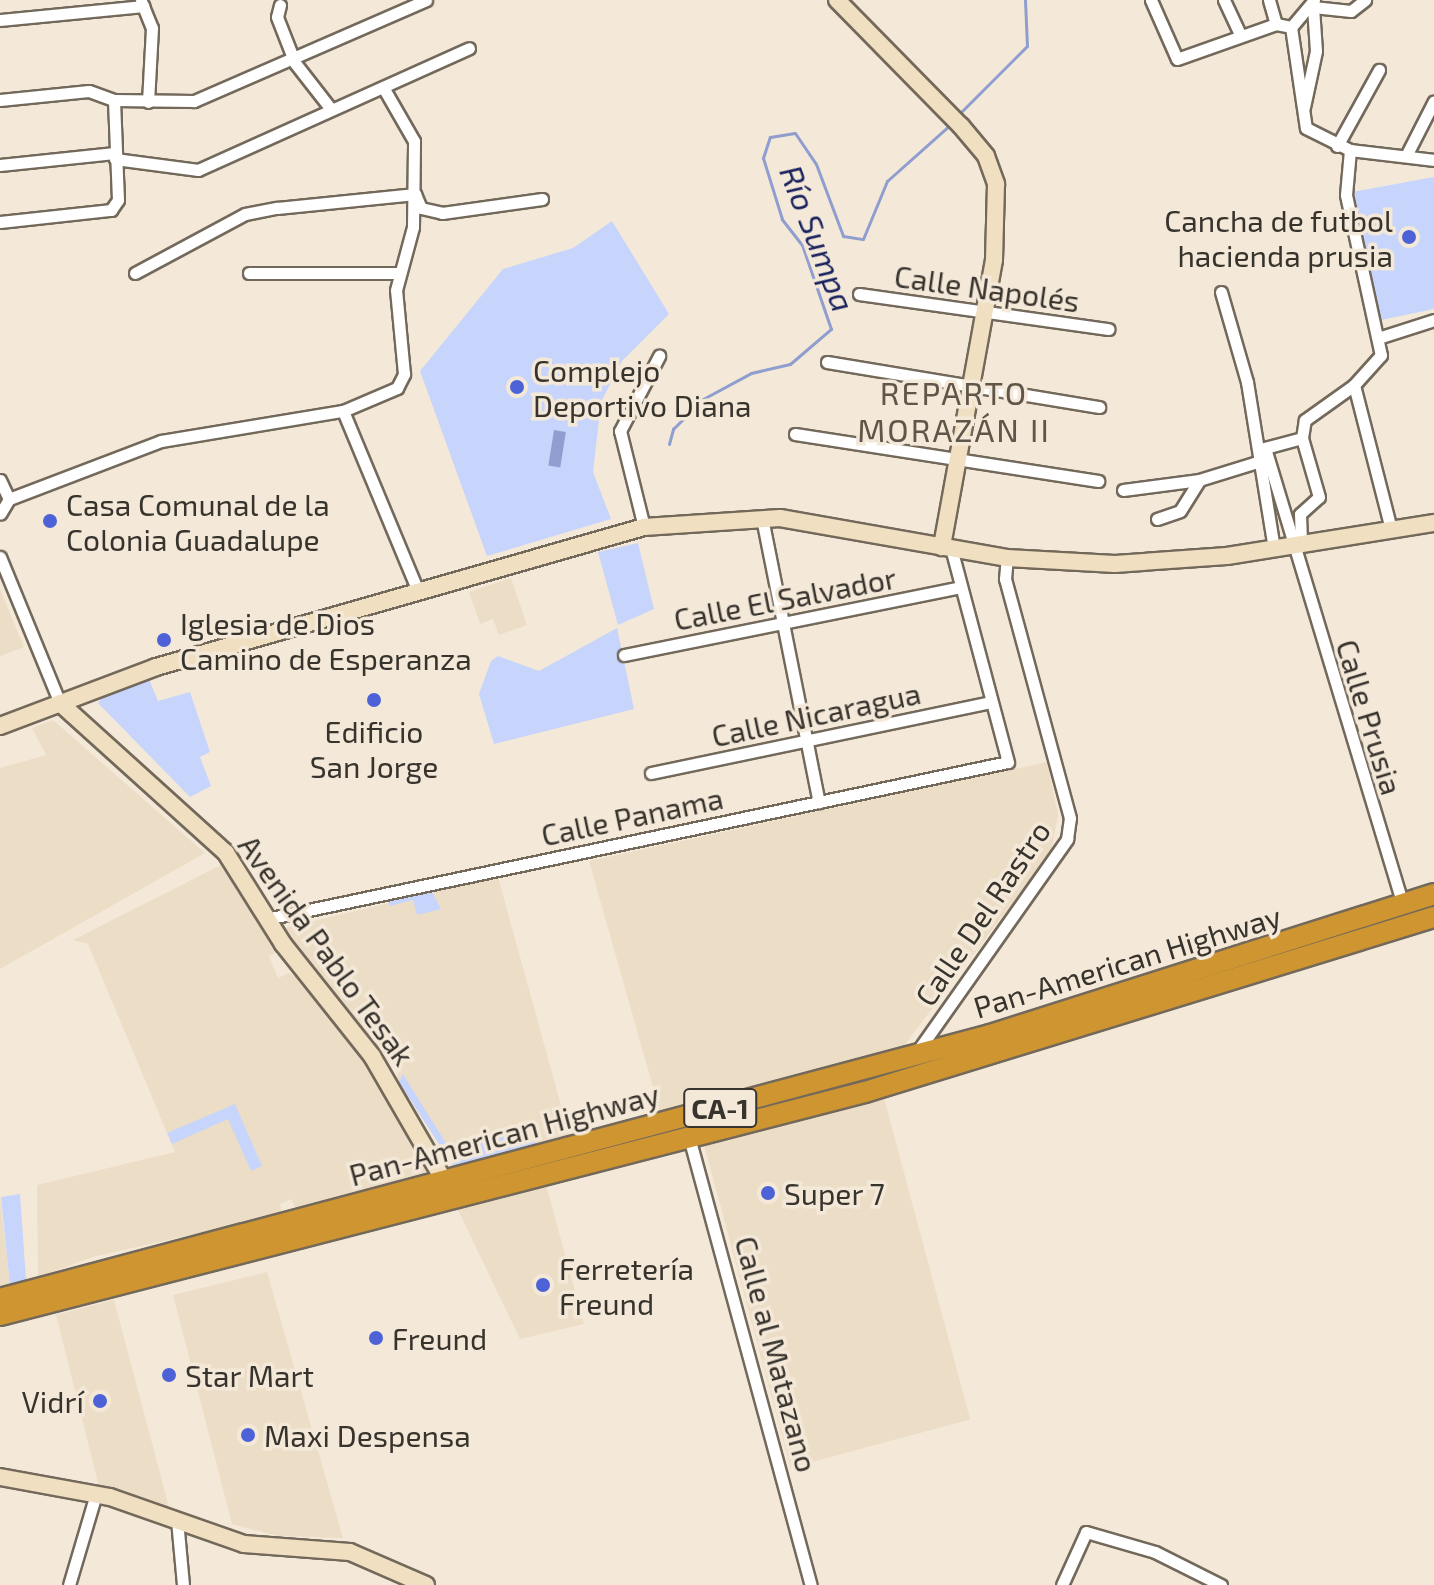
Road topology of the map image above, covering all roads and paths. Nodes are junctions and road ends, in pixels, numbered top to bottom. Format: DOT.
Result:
graph roads {
  1 [pos="426,0"];
  2 [pos="837,0"];
  3 [pos="1151,0"];
  4 [pos="1224,0"];
  5 [pos="1269,0"];
  6 [pos="1365,0"];
  7 [pos="280,2"];
  8 [pos="142,3"];
  9 [pos="1314,4"];
  10 [pos="0,20"];
  11 [pos="1276,24"];
  12 [pos="1291,27"];
  13 [pos="1240,35"];
  14 [pos="469,48"];
  15 [pos="295,63"];
  16 [pos="1379,70"];
  17 [pos="383,87"];
  18 [pos="0,100"];
  19 [pos="114,100"];
  20 [pos="1434,101"];
  21 [pos="148,102"];
  22 [pos="330,108"];
  23 [pos="1302,112"];
  24 [pos="1337,146"];
  25 [pos="1350,150"];
  26 [pos="1407,154"];
  27 [pos="114,156"];
  28 [pos="1434,160"];
  29 [pos="0,165"];
  30 [pos="415,194"];
  31 [pos="542,199"];
  32 [pos="0,222"];
  33 [pos="135,273"];
  34 [pos="249,273"];
  35 [pos="400,273"];
  36 [pos="1221,292"];
  37 [pos="859,294"];
  38 [pos="982,311"];
  39 [pos="1434,320"];
  40 [pos="1109,329"];
  41 [pos="1378,338"];
  42 [pos="659,356"];
  43 [pos="827,362"];
  44 [pos="968,385"];
  45 [pos="1354,385"];
  46 [pos="1099,407"];
  47 [pos="343,411"];
  48 [pos="795,434"];
  49 [pos="1302,438"];
  50 [pos="955,459"];
  51 [pos="1257,462"];
  52 [pos="0,480"];
  53 [pos="1199,480"];
  54 [pos="1098,481"];
  55 [pos="1123,490"];
  56 [pos="9,499"];
  57 [pos="0,514"];
  58 [pos="1300,514"];
  59 [pos="762,518"];
  60 [pos="1157,519"];
  61 [pos="1283,519"];
  62 [pos="1434,523"];
  63 [pos="644,527"];
  64 [pos="1391,529"];
  65 [pos="1288,545"];
  66 [pos="946,547"];
  67 [pos="0,557"];
  68 [pos="1007,558"];
  69 [pos="956,588"];
  70 [pos="418,591"];
  71 [pos="783,623"];
  72 [pos="624,655"];
  73 [pos="990,702"];
  74 [pos="60,703"];
  75 [pos="0,726"];
  76 [pos="806,740"];
  77 [pos="651,773"];
  78 [pos="819,802"];
  79 [pos="1434,894"];
  80 [pos="1403,905"];
  81 [pos="1434,917"];
  82 [pos="266,919"];
  83 [pos="1022,1036"];
  84 [pos="991,1045"];
  85 [pos="913,1057"];
  86 [pos="878,1066"];
  87 [pos="689,1137"];
  88 [pos="450,1190"];
  89 [pos="293,1219"];
  90 [pos="265,1226"];
  91 [pos="299,1242"];
  92 [pos="268,1250"];
  93 [pos="28,1290"];
  94 [pos="0,1292"];
  95 [pos="70,1298"];
  96 [pos="0,1299"];
  97 [pos="0,1315"];
  98 [pos="0,1323"];
  99 [pos="0,1477"];
  100 [pos="96,1494"];
  101 [pos="177,1520"];
  102 [pos="69,1585"];
  103 [pos="183,1585"];
  104 [pos="426,1585"];
  105 [pos="811,1585"];
  106 [pos="1062,1585"];
  107 [pos="1221,1585"];
  1 -- 15 [label="street"];
  2 -- 38 [label="street"];
  3 -- 13 [label="street"];
  4 -- 13 [label="street"];
  5 -- 11 [label="street"];
  6 -- 9 [label="street"];
  7 -- 15 [label="street"];
  8 -- 10 [label="street"];
  8 -- 21 [label="street"];
  9 -- 12 [label="street"];
  9 -- 23 [label="street"];
  11 -- 12 [label="street"];
  11 -- 13 [label="street"];
  12 -- 23 [label="street"];
  14 -- 17 [label="street"];
  15 -- 21 [label="street"];
  15 -- 22 [label="street"];
  16 -- 24 [label="street"];
  17 -- 22 [label="street"];
  17 -- 30 [label="street"];
  18 -- 19 [label="street"];
  19 -- 21 [label="street"];
  19 -- 27 [label="street"];
  20 -- 26 [label="street"];
  22 -- 27 [label="street"];
  23 -- 24 [label="street"];
  24 -- 25 [label="street"];
  25 -- 26 [label="street"];
  25 -- 41 [label="street"];
  26 -- 28 [label="street"];
  27 -- 29 [label="street"];
  27 -- 32 [label="street"];
  30 -- 31 [label="street"];
  30 -- 33 [label="street"];
  30 -- 35 [label="street"];
  34 -- 35 [label="street"];
  35 -- 47 [label="street"];
  36 -- 51 [label="street"];
  37 -- 38 [label="street, Calle Napolés"];
  38 -- 40 [label="street, Calle Napolés"];
  38 -- 44 [label="street"];
  39 -- 41 [label="street"];
  41 -- 45 [label="street"];
  42 -- 63 [label="street"];
  43 -- 44 [label="street"];
  44 -- 46 [label="street"];
  44 -- 50 [label="street"];
  45 -- 49 [label="street"];
  45 -- 64 [label="street"];
  47 -- 56 [label="street"];
  47 -- 70 [label="street"];
  48 -- 50 [label="street"];
  49 -- 58 [label="street"];
  49 -- 61 [label="street"];
  50 -- 54 [label="street"];
  50 -- 66 [label="street"];
  51 -- 53 [label="street"];
  51 -- 65 [label="street"];
  52 -- 56 [label="street"];
  53 -- 55 [label="street"];
  53 -- 60 [label="street"];
  56 -- 57 [label="street"];
  58 -- 61 [label="street"];
  58 -- 65 [label="street"];
  59 -- 63 [label="street"];
  59 -- 66 [label="street"];
  59 -- 71 [label="street"];
  61 -- 65 [label="street"];
  62 -- 64 [label="street"];
  63 -- 70 [label="street"];
  64 -- 65 [label="street"];
  65 -- 68 [label="street"];
  65 -- 80 [label="street, Calle Prusia"];
  66 -- 68 [label="street"];
  66 -- 69 [label="street"];
  67 -- 74 [label="street, Avenida Pablo Tesak"];
  68 -- 85 [label="street, Calle Del Rastro"];
  69 -- 71 [label="street, Calle El Salvador"];
  69 -- 73 [label="street"];
  70 -- 74 [label="street"];
  71 -- 72 [label="street, Calle El Salvador"];
  71 -- 76 [label="street"];
  73 -- 76 [label="street, Calle Nicaragua"];
  73 -- 78 [label="street, Calle Panama"];
  74 -- 75 [label="street"];
  74 -- 82 [label="street, Avenida Pablo Tesak"];
  76 -- 77 [label="street, Calle Nicaragua"];
  76 -- 78 [label="street"];
  78 -- 82 [label="street, Calle Panama"];
  79 -- 80 [label="highway, Pan-American Highway / CA-1"];
  80 -- 83 [label="highway, Pan-American Highway / CA-1"];
  81 -- 83 [label="highway, Pan-American Highway / CA-1"];
  82 -- 88 [label="street, Avenida Pablo Tesak"];
  83 -- 84 [label="highway, Pan-American Highway / CA-1"];
  84 -- 85 [label="highway, Pan-American Highway / CA-1"];
  84 -- 87 [label="highway, Pan-American Highway / CA-1"];
  85 -- 86 [label="highway, Pan-American Highway / CA-1"];
  86 -- 87 [label="highway"];
  86 -- 88 [label="highway, Pan-American Highway / CA-1"];
  87 -- 88 [label="highway, Pan-American Highway / CA-1"];
  87 -- 105 [label="street, Calle al Matazano"];
  88 -- 89 [label="highway, Pan-American Highway / CA-1"];
  88 -- 91 [label="highway, Pan-American Highway / CA-1"];
  89 -- 90 [label="highway, Pan-American Highway / CA-1"];
  89 -- 91 [label="highway"];
  90 -- 92 [label="highway"];
  90 -- 93 [label="highway, Pan-American Highway / CA-1"];
  91 -- 92 [label="highway, Pan-American Highway / CA-1"];
  92 -- 95 [label="highway, Pan-American Highway / CA-1"];
  93 -- 94 [label="highway"];
  93 -- 96 [label="highway, Pan-American Highway / CA-1"];
  95 -- 97 [label="highway, Pan-American Highway / CA-1"];
  95 -- 98 [label="highway"];
  99 -- 100 [label="street"];
  100 -- 101 [label="street"];
  100 -- 102 [label="street"];
  101 -- 103 [label="street"];
  101 -- 104 [label="street"];
  106 -- 107 [label="street"];
}
